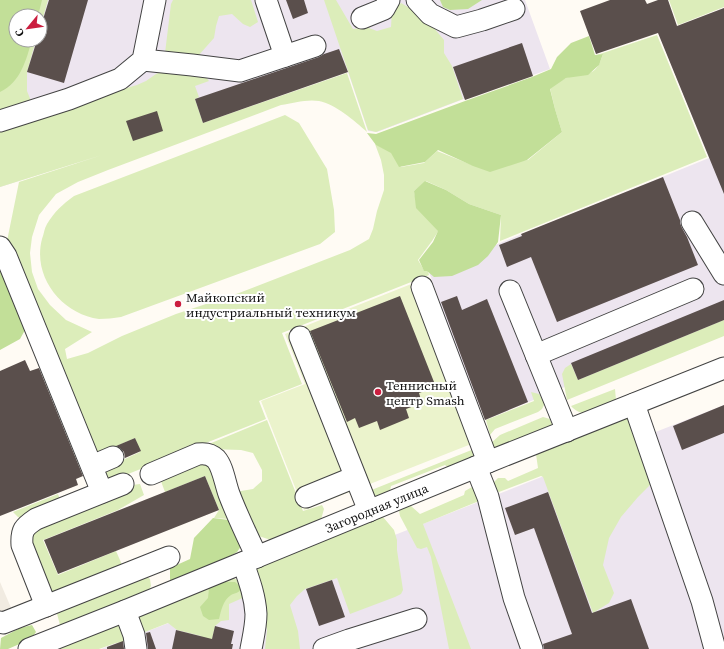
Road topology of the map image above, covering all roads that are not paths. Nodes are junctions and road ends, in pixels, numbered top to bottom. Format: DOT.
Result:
graph roads {
  1 [pos="155,0"];
  2 [pos="266,0"];
  3 [pos="389,0"];
  4 [pos="417,0"];
  5 [pos="514,9"];
  6 [pos="362,18"];
  7 [pos="315,46"];
  8 [pos="285,56"];
  9 [pos="142,60"];
  10 [pos="0,121"];
  11 [pos="692,222"];
  12 [pos="0,247"];
  13 [pos="724,274"];
  14 [pos="422,287"];
  15 [pos="693,289"];
  16 [pos="510,291"];
  17 [pos="300,337"];
  18 [pos="536,355"];
  19 [pos="724,368"];
  20 [pos="634,404"];
  21 [pos="567,431"];
  22 [pos="113,457"];
  23 [pos="482,465"];
  24 [pos="92,466"];
  25 [pos="151,474"];
  26 [pos="355,477"];
  27 [pos="122,484"];
  28 [pos="102,492"];
  29 [pos="306,497"];
  30 [pos="369,511"];
  31 [pos="169,557"];
  32 [pos="250,560"];
  33 [pos="46,606"];
  34 [pos="125,612"];
  35 [pos="416,619"];
  36 [pos="0,622"];
  37 [pos="30,649"];
  38 [pos="136,649"];
  39 [pos="252,649"];
  40 [pos="324,649"];
  41 [pos="532,649"];
  42 [pos="715,649"];
  1 -- 9 [label="street"];
  2 -- 8 [label="street"];
  3 -- 6 [label="street"];
  4 -- 5 [label="street"];
  7 -- 8 [label="street"];
  8 -- 9 [label="street"];
  9 -- 10 [label="street"];
  11 -- 13 [label="street"];
  12 -- 24 [label="street"];
  14 -- 23 [label="street"];
  15 -- 18 [label="street"];
  16 -- 18 [label="street"];
  17 -- 26 [label="street"];
  18 -- 21 [label="street"];
  19 -- 20 [label="street, Загородная улица"];
  20 -- 21 [label="street, Загородная улица"];
  20 -- 42 [label="street"];
  21 -- 23 [label="street, Загородная улица"];
  22 -- 24 [label="street"];
  23 -- 30 [label="street, Загородная улица"];
  23 -- 41 [label="street"];
  24 -- 28 [label="street"];
  25 -- 32 [label="street"];
  26 -- 29 [label="street"];
  26 -- 30 [label="street"];
  27 -- 28 [label="street"];
  28 -- 33 [label="street"];
  30 -- 32 [label="street, Загородная улица"];
  31 -- 33 [label="street"];
  32 -- 34 [label="street, Загородная улица"];
  32 -- 39 [label="street"];
  33 -- 36 [label="street"];
  34 -- 37 [label="street, Загородная улица"];
  34 -- 38 [label="street"];
  35 -- 40 [label="street"];
}
